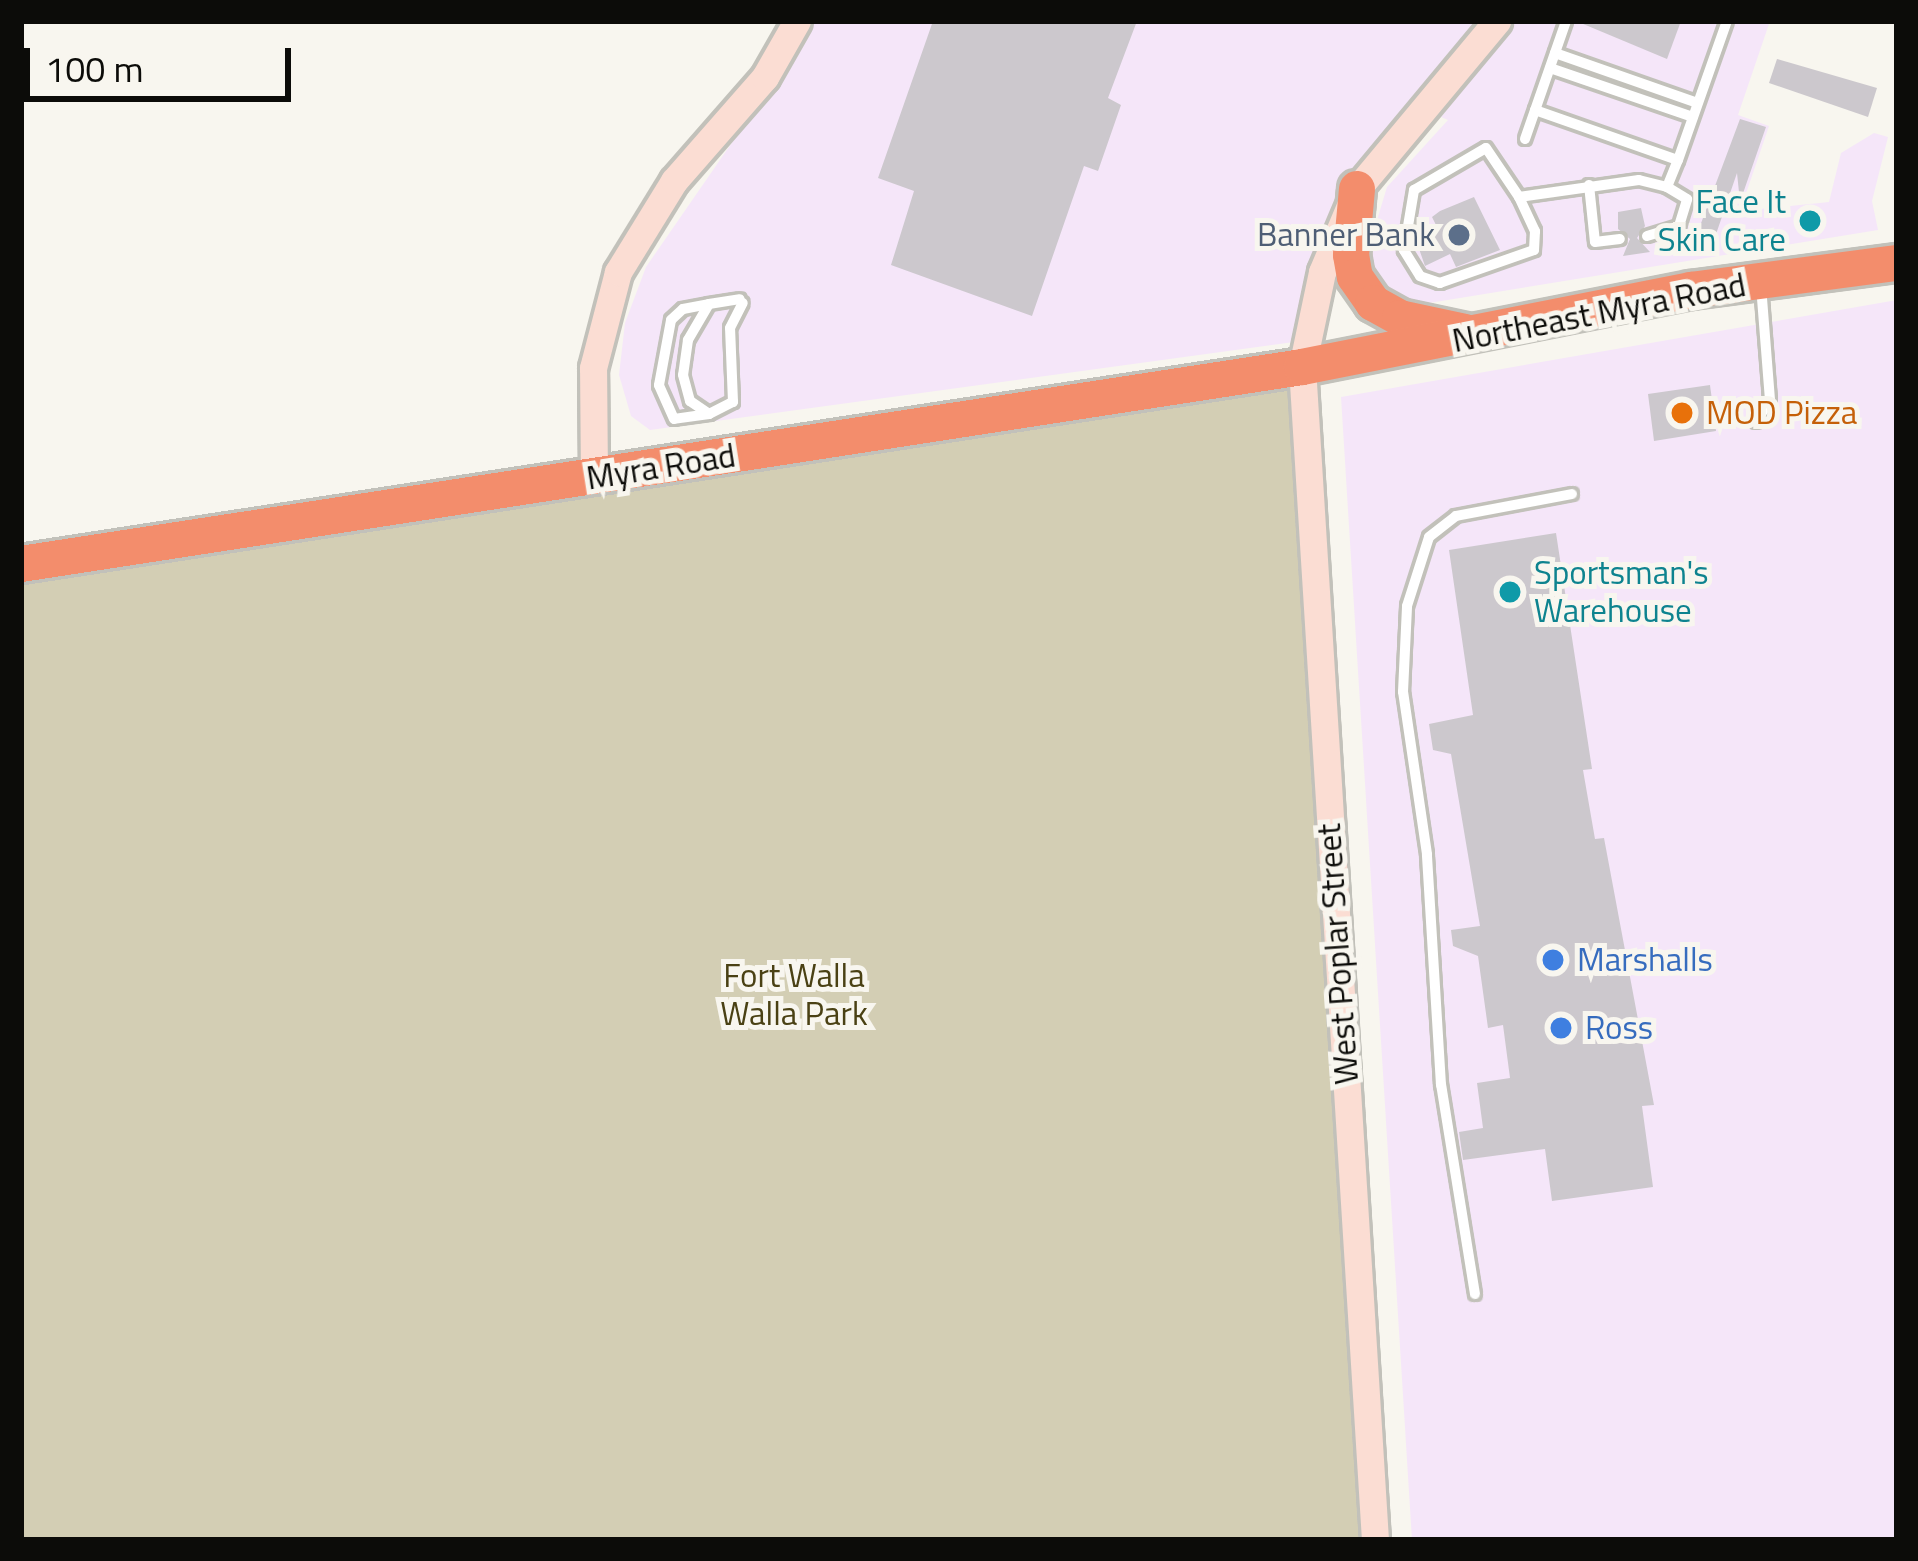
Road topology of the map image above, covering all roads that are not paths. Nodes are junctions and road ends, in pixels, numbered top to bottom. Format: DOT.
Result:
graph roads {
  1 [pos="797,21"];
  2 [pos="1497,21"];
  3 [pos="1566,21"];
  4 [pos="1726,21"];
  5 [pos="1555,53"];
  6 [pos="1550,68"];
  7 [pos="1698,103"];
  8 [pos="1535,110"];
  9 [pos="1693,118"];
  10 [pos="1525,139"];
  11 [pos="1678,160"];
  12 [pos="1589,184"];
  13 [pos="1667,188"];
  14 [pos="1357,190"];
  15 [pos="1519,197"];
  16 [pos="1647,236"];
  17 [pos="1620,239"];
  18 [pos="1897,263"];
  19 [pos="1761,282"];
  20 [pos="709,304"];
  21 [pos="1486,336"];
  22 [pos="1302,367"];
  23 [pos="710,413"];
  24 [pos="1756,422"];
  25 [pos="594,478"];
  26 [pos="1572,494"];
  27 [pos="21,564"];
  28 [pos="1475,1294"];
  29 [pos="1375,1540"];
  1 -- 25 [label="main road"];
  2 -- 14 [label="main road, West Poplar Street"];
  3 -- 5 [label="lane"];
  4 -- 7 [label="lane"];
  5 -- 6 [label="lane"];
  5 -- 7 [label="lane"];
  6 -- 8 [label="lane"];
  6 -- 9 [label="lane"];
  7 -- 9 [label="lane"];
  8 -- 10 [label="lane"];
  8 -- 11 [label="lane"];
  9 -- 11 [label="lane"];
  11 -- 13 [label="lane"];
  12 -- 13 [label="lane"];
  12 -- 15 [label="lane"];
  12 -- 17 [label="lane"];
  13 -- 16 [label="lane"];
  14 -- 21 [label="highway"];
  14 -- 22 [label="main road, West Poplar Street"];
  15 -- 15 [label="lane"];
  18 -- 19 [label="highway, Northeast Myra Road"];
  19 -- 21 [label="highway, Northeast Myra Road"];
  19 -- 24 [label="lane"];
  20 -- 23 [label="lane"];
  20 -- 23 [label="lane"];
  20 -- 23 [label="lane"];
  21 -- 22 [label="highway, Northeast Myra Road"];
  22 -- 25 [label="highway, Myra Road"];
  22 -- 29 [label="main road, West Poplar Street"];
  25 -- 27 [label="highway, Myra Road"];
  26 -- 28 [label="lane"];
}
